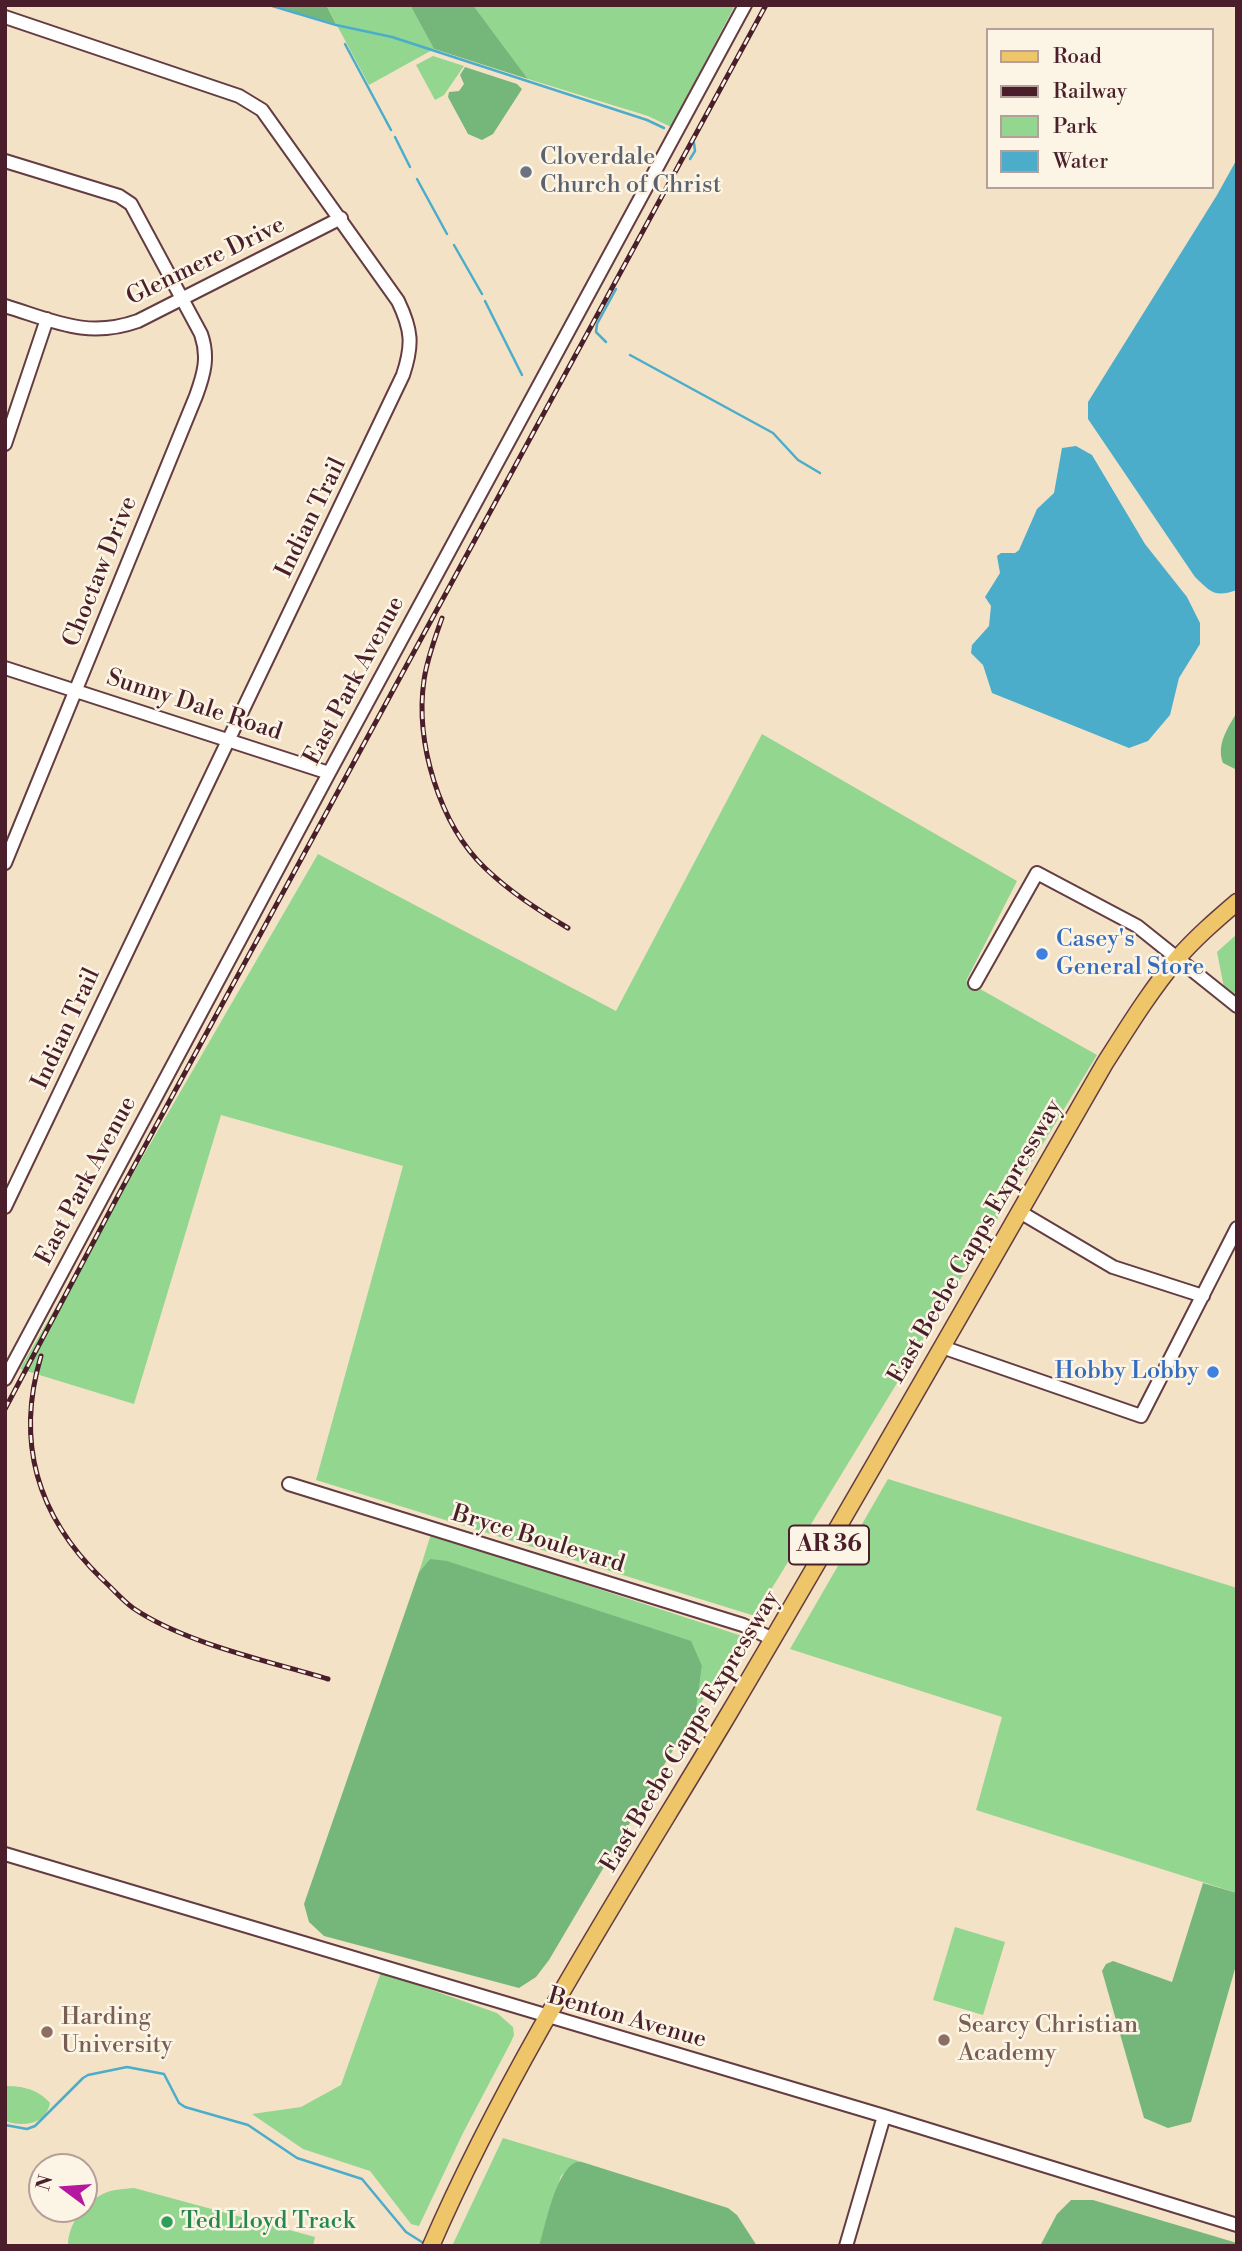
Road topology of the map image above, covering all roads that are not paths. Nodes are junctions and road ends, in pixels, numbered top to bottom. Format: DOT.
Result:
graph roads {
  1 [pos="745,5"];
  2 [pos="5,17"];
  3 [pos="5,161"];
  4 [pos="341,218"];
  5 [pos="183,297"];
  6 [pos="5,306"];
  7 [pos="47,319"];
  8 [pos="5,444"];
  9 [pos="5,668"];
  10 [pos="76,690"];
  11 [pos="228,739"];
  12 [pos="329,772"];
  13 [pos="5,863"];
  14 [pos="1237,902"];
  15 [pos="1177,959"];
  16 [pos="975,983"];
  17 [pos="1237,1006"];
  18 [pos="5,1208"];
  19 [pos="1020,1212"];
  20 [pos="1237,1228"];
  21 [pos="1203,1296"];
  22 [pos="942,1347"];
  23 [pos="5,1379"];
  24 [pos="289,1484"];
  25 [pos="773,1639"];
  26 [pos="5,1854"];
  27 [pos="548,2017"];
  28 [pos="884,2116"];
  29 [pos="1237,2225"];
  30 [pos="431,2246"];
  31 [pos="846,2246"];
  1 -- 12 [label="street, East Park Avenue"];
  2 -- 4 [label="street, Indian Trail"];
  3 -- 5 [label="street, Choctaw Drive"];
  4 -- 5 [label="street, Glenmere Drive"];
  4 -- 11 [label="street, Indian Trail"];
  5 -- 7 [label="street, Glenmere Drive"];
  5 -- 10 [label="street, Choctaw Drive"];
  6 -- 7 [label="street, Glenmere Drive"];
  7 -- 8 [label="street"];
  9 -- 10 [label="street, Sunny Dale Road"];
  10 -- 11 [label="street, Sunny Dale Road"];
  10 -- 13 [label="street, Choctaw Drive"];
  11 -- 12 [label="street, Sunny Dale Road"];
  11 -- 18 [label="street, Indian Trail"];
  12 -- 23 [label="street, East Park Avenue"];
  14 -- 15 [label="main road, East Beebe Capps Expressway / AR 36"];
  15 -- 16 [label="street"];
  15 -- 17 [label="street"];
  15 -- 19 [label="main road, East Beebe Capps Expressway / AR 36"];
  19 -- 21 [label="street"];
  19 -- 22 [label="main road, East Beebe Capps Expressway / AR 36"];
  20 -- 21 [label="street"];
  21 -- 22 [label="street"];
  22 -- 25 [label="main road, East Beebe Capps Expressway / AR 36"];
  24 -- 25 [label="street, Bryce Boulevard"];
  25 -- 27 [label="main road, East Beebe Capps Expressway / AR 36"];
  26 -- 27 [label="street, Benton Avenue"];
  27 -- 28 [label="street, Benton Avenue"];
  27 -- 30 [label="main road, East Beebe Capps Expressway / AR 36"];
  28 -- 29 [label="street, Benton Avenue"];
  28 -- 31 [label="street"];
}
